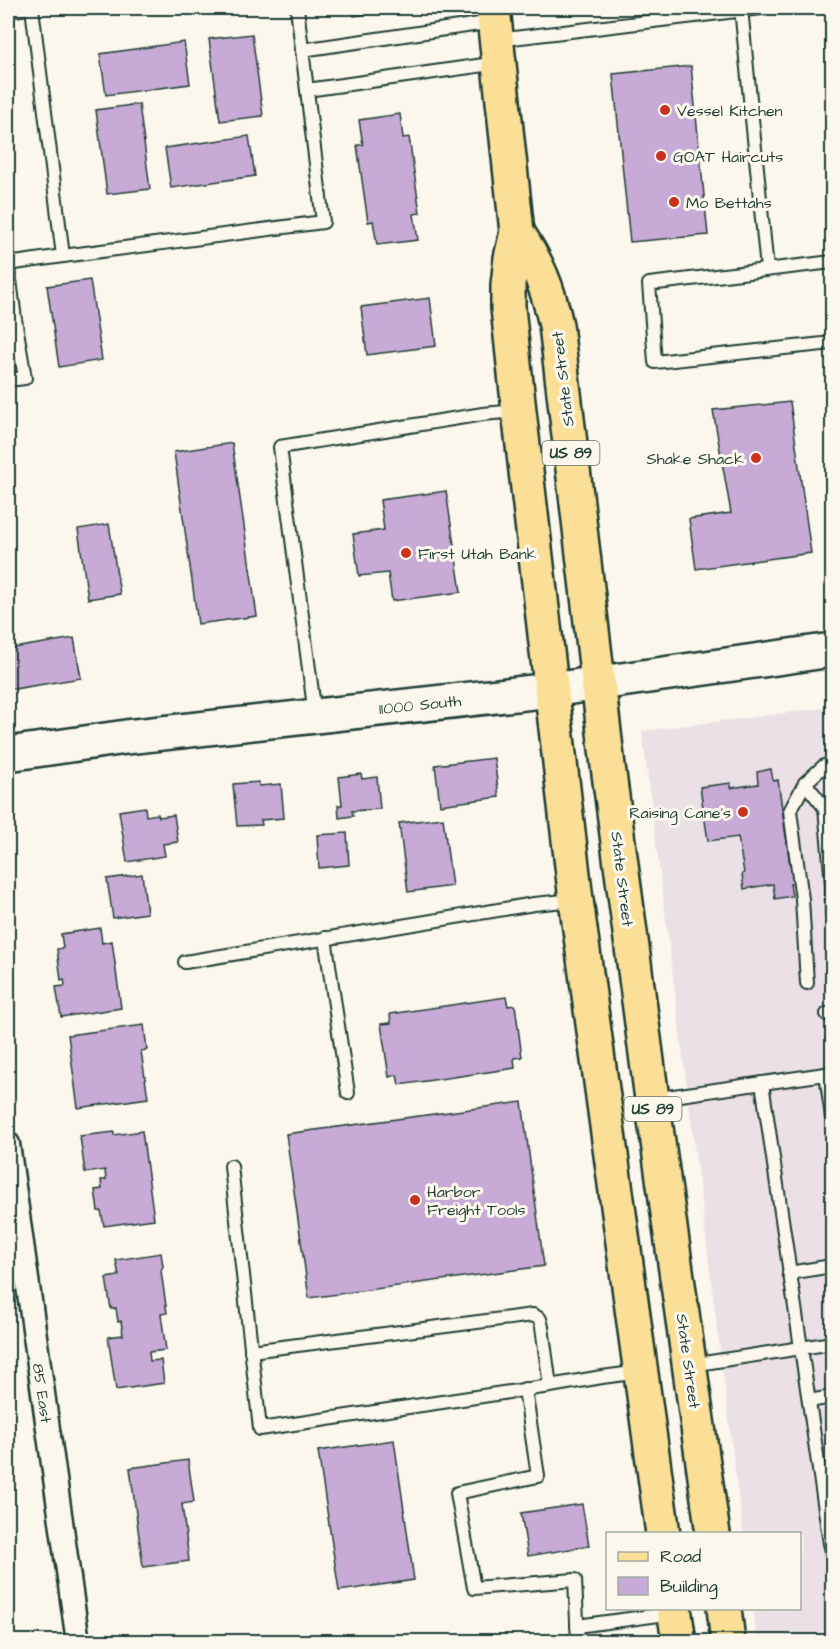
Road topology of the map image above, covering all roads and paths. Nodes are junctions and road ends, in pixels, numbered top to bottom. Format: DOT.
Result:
graph roads {
  1 [pos="27,8"];
  2 [pos="32,8"];
  3 [pos="297,8"];
  4 [pos="761,8"];
  5 [pos="741,9"];
  6 [pos="8,11"];
  7 [pos="495,33"];
  8 [pos="302,50"];
  9 [pos="307,90"];
  10 [pos="517,232"];
  11 [pos="63,256"];
  12 [pos="832,262"];
  13 [pos="8,264"];
  14 [pos="767,269"];
  15 [pos="832,343"];
  16 [pos="8,380"];
  17 [pos="519,411"];
  18 [pos="832,650"];
  19 [pos="598,683"];
  20 [pos="551,690"];
  21 [pos="315,716"];
  22 [pos="8,754"];
  23 [pos="832,764"];
  24 [pos="805,783"];
  25 [pos="576,900"];
  26 [pos="832,914"];
  27 [pos="325,938"];
  28 [pos="184,962"];
  29 [pos="807,983"];
  30 [pos="829,1074"];
  31 [pos="762,1083"];
  32 [pos="348,1093"];
  33 [pos="652,1099"];
  34 [pos="832,1118"];
  35 [pos="8,1144"];
  36 [pos="231,1166"];
  37 [pos="13,1218"];
  38 [pos="832,1266"];
  39 [pos="789,1273"];
  40 [pos="832,1343"];
  41 [pos="801,1348"];
  42 [pos="251,1351"];
  43 [pos="689,1365"];
  44 [pos="641,1372"];
  45 [pos="550,1386"];
  46 [pos="525,1389"];
  47 [pos="832,1397"];
  48 [pos="809,1401"];
  49 [pos="663,1532"];
  50 [pos="713,1532"];
  51 [pos="832,1556"];
  52 [pos="724,1610"];
  53 [pos="676,1621"];
  54 [pos="577,1626"];
  55 [pos="78,1641"];
  56 [pos="578,1641"];
  57 [pos="728,1641"];
  1 -- 6 [label="lane"];
  2 -- 11 [label="lane"];
  3 -- 8 [label="lane"];
  4 -- 5 [label="lane"];
  5 -- 7 [label="lane"];
  5 -- 14 [label="lane"];
  7 -- 8 [label="lane"];
  7 -- 9 [label="lane"];
  7 -- 10 [label="main road, State Street / US 89"];
  8 -- 9 [label="lane"];
  9 -- 11 [label="lane"];
  10 -- 17 [label="main road, State Street / US 89"];
  10 -- 19 [label="main road, State Street / US 89"];
  11 -- 13 [label="lane"];
  12 -- 14 [label="lane"];
  13 -- 16 [label="lane"];
  14 -- 15 [label="lane"];
  17 -- 20 [label="main road, State Street / US 89"];
  17 -- 21 [label="lane"];
  18 -- 19 [label="street, 11000 South"];
  19 -- 20 [label="street, 11000 South"];
  19 -- 33 [label="main road, State Street / US 89"];
  20 -- 21 [label="street, 11000 South"];
  20 -- 25 [label="main road, State Street / US 89"];
  21 -- 22 [label="street, 11000 South"];
  23 -- 24 [label="lane"];
  24 -- 26 [label="lane"];
  24 -- 29 [label="lane"];
  25 -- 27 [label="lane"];
  25 -- 44 [label="main road, State Street / US 89"];
  27 -- 28 [label="lane"];
  27 -- 32 [label="lane"];
  30 -- 31 [label="lane"];
  30 -- 34 [label="lane"];
  31 -- 33 [label="lane"];
  31 -- 39 [label="lane"];
  33 -- 43 [label="main road, State Street / US 89"];
  35 -- 37 [label="street, 85 East"];
  36 -- 42 [label="lane"];
  37 -- 55 [label="street, 85 East"];
  38 -- 39 [label="lane"];
  39 -- 41 [label="lane"];
  40 -- 41 [label="lane"];
  41 -- 43 [label="lane"];
  41 -- 48 [label="lane"];
  42 -- 45 [label="lane"];
  42 -- 46 [label="lane"];
  43 -- 50 [label="main road, State Street / US 89"];
  44 -- 45 [label="lane"];
  44 -- 49 [label="main road, State Street / US 89"];
  45 -- 46 [label="lane"];
  46 -- 54 [label="lane"];
  47 -- 48 [label="lane"];
  48 -- 51 [label="lane"];
  52 -- 57 [label="main road"];
  53 -- 54 [label="lane"];
  54 -- 56 [label="lane"];
}
